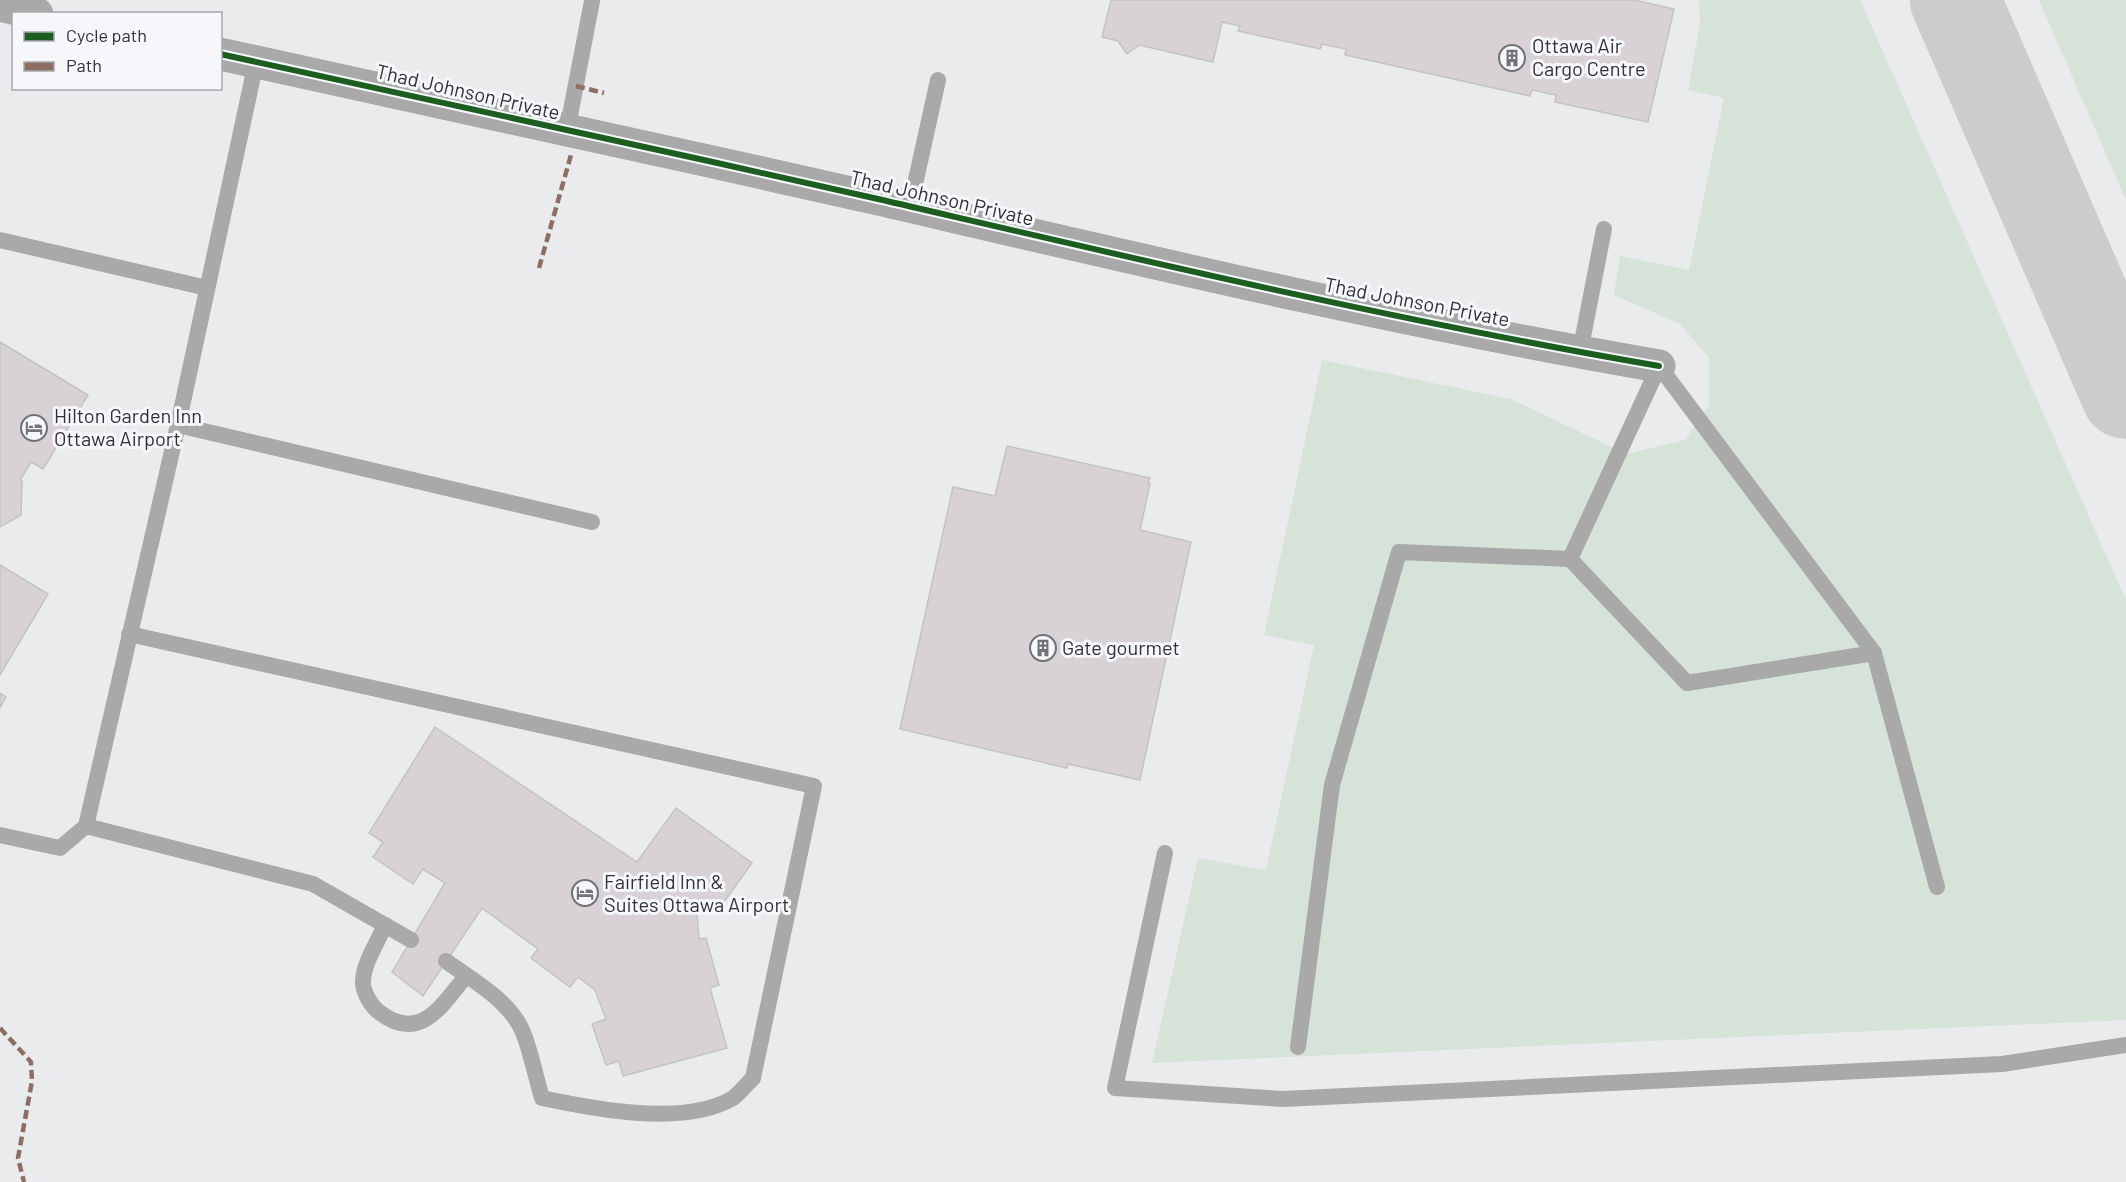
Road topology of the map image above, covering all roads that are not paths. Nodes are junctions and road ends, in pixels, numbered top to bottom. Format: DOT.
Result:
graph roads {
  1 [pos="592,2"];
  2 [pos="0,5"];
  3 [pos="29,12"];
  4 [pos="222,54"];
  5 [pos="256,62"];
  6 [pos="938,80"];
  7 [pos="567,131"];
  8 [pos="910,207"];
  9 [pos="1604,229"];
  10 [pos="0,240"];
  11 [pos="207,288"];
  12 [pos="1580,352"];
  13 [pos="1659,366"];
  14 [pos="178,425"];
  15 [pos="592,522"];
  16 [pos="1570,559"];
  17 [pos="129,634"];
  18 [pos="1874,653"];
  19 [pos="86,826"];
  20 [pos="0,836"];
  21 [pos="1165,853"];
  22 [pos="1937,887"];
  23 [pos="385,925"];
  24 [pos="411,940"];
  25 [pos="446,961"];
  26 [pos="466,976"];
  27 [pos="2126,1045"];
  28 [pos="1298,1047"];
  1 -- 7 [label="lane"];
  2 -- 3 [label="street"];
  4 -- 5 [label="street, Thad Johnson Private"];
  5 -- 7 [label="street, Thad Johnson Private"];
  5 -- 11 [label="lane"];
  6 -- 8 [label="lane"];
  7 -- 8 [label="street, Thad Johnson Private"];
  8 -- 12 [label="street, Thad Johnson Private"];
  9 -- 12 [label="lane"];
  10 -- 11 [label="lane"];
  11 -- 14 [label="lane"];
  12 -- 13 [label="street, Thad Johnson Private"];
  13 -- 16 [label="lane"];
  13 -- 18 [label="lane"];
  14 -- 15 [label="lane"];
  14 -- 17 [label="lane"];
  16 -- 18 [label="lane"];
  16 -- 28 [label="lane"];
  17 -- 19 [label="lane"];
  17 -- 26 [label="lane"];
  18 -- 22 [label="lane"];
  19 -- 20 [label="lane"];
  19 -- 23 [label="lane"];
  21 -- 27 [label="lane"];
  23 -- 24 [label="lane"];
  23 -- 26 [label="lane"];
  25 -- 26 [label="lane"];
}
